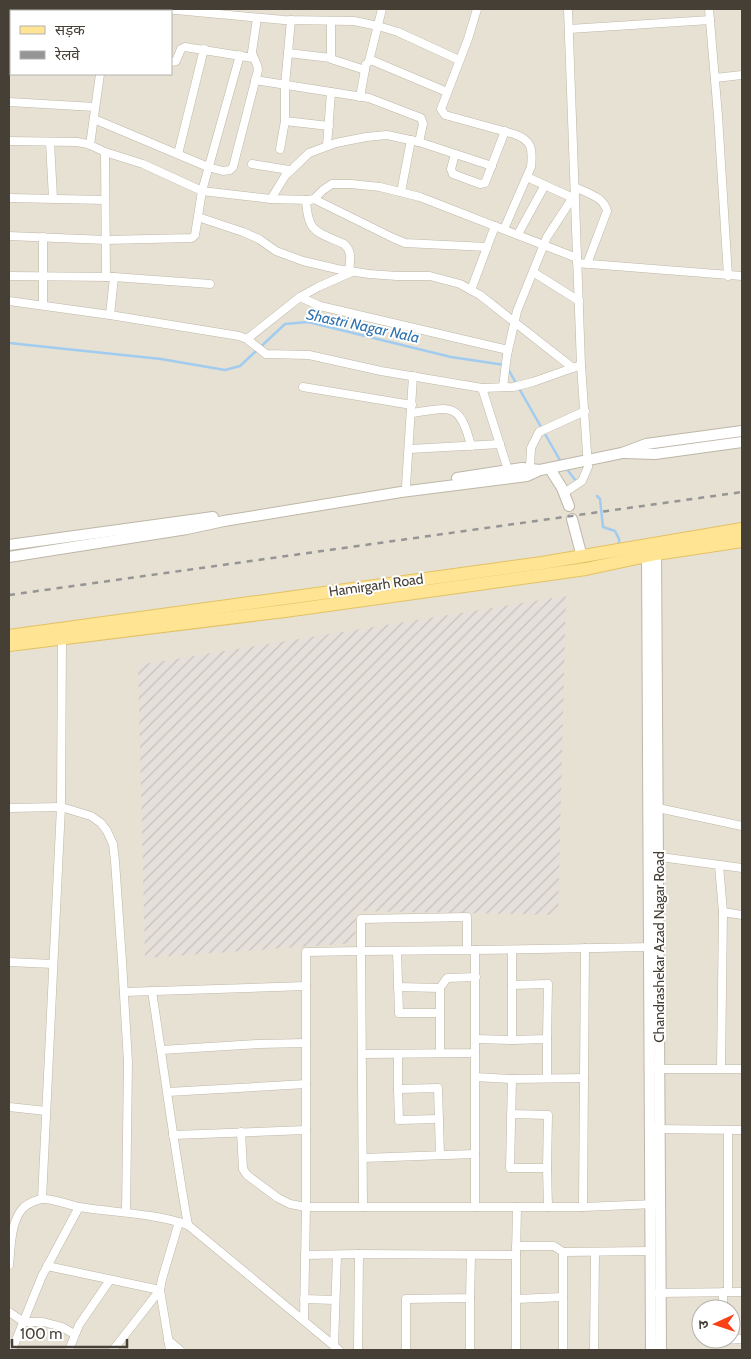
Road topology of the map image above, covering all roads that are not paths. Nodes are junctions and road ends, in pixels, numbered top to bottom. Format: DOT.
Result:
graph roads {
  1 [pos="165,9"];
  2 [pos="382,9"];
  3 [pos="477,9"];
  4 [pos="568,9"];
  5 [pos="709,9"];
  6 [pos="231,12"];
  7 [pos="257,18"];
  8 [pos="291,20"];
  9 [pos="710,20"];
  10 [pos="331,21"];
  11 [pos="378,26"];
  12 [pos="569,29"];
  13 [pos="204,49"];
  14 [pos="288,53"];
  15 [pos="240,55"];
  16 [pos="253,58"];
  17 [pos="331,58"];
  18 [pos="459,60"];
  19 [pos="369,61"];
  20 [pos="172,62"];
  21 [pos="365,70"];
  22 [pos="100,75"];
  23 [pos="742,75"];
  24 [pos="715,78"];
  25 [pos="256,80"];
  26 [pos="285,85"];
  27 [pos="332,92"];
  28 [pos="446,92"];
  29 [pos="360,97"];
  30 [pos="9,102"];
  31 [pos="95,107"];
  32 [pos="94,119"];
  33 [pos="285,121"];
  34 [pos="329,126"];
  35 [pos="505,132"];
  36 [pos="9,141"];
  37 [pos="415,141"];
  38 [pos="50,142"];
  39 [pos="90,145"];
  40 [pos="327,146"];
  41 [pos="280,149"];
  42 [pos="105,152"];
  43 [pos="178,154"];
  44 [pos="455,154"];
  45 [pos="252,164"];
  46 [pos="492,166"];
  47 [pos="208,167"];
  48 [pos="290,170"];
  49 [pos="527,177"];
  50 [pos="545,185"];
  51 [pos="202,191"];
  52 [pos="401,192"];
  53 [pos="574,193"];
  54 [pos="9,198"];
  55 [pos="53,198"];
  56 [pos="271,199"];
  57 [pos="310,199"];
  58 [pos="105,200"];
  59 [pos="198,217"];
  60 [pos="494,226"];
  61 [pos="504,228"];
  62 [pos="518,234"];
  63 [pos="9,236"];
  64 [pos="44,237"];
  65 [pos="106,240"];
  66 [pos="544,244"];
  67 [pos="487,247"];
  68 [pos="577,260"];
  69 [pos="588,264"];
  70 [pos="351,271"];
  71 [pos="533,272"];
  72 [pos="9,276"];
  73 [pos="43,276"];
  74 [pos="728,276"];
  75 [pos="742,276"];
  76 [pos="110,277"];
  77 [pos="210,284"];
  78 [pos="471,290"];
  79 [pos="300,297"];
  80 [pos="9,301"];
  81 [pos="579,301"];
  82 [pos="42,305"];
  83 [pos="110,315"];
  84 [pos="514,323"];
  85 [pos="250,341"];
  86 [pos="507,353"];
  87 [pos="581,365"];
  88 [pos="572,368"];
  89 [pos="413,376"];
  90 [pos="303,387"];
  91 [pos="503,387"];
  92 [pos="482,388"];
  93 [pos="412,409"];
  94 [pos="585,411"];
  95 [pos="742,431"];
  96 [pos="742,442"];
  97 [pos="500,444"];
  98 [pos="471,446"];
  99 [pos="410,449"];
  100 [pos="622,453"];
  101 [pos="583,460"];
  102 [pos="544,468"];
  103 [pos="508,470"];
  104 [pos="406,486"];
  105 [pos="564,493"];
  106 [pos="569,506"];
  107 [pos="572,519"];
  108 [pos="742,529"];
  109 [pos="742,541"];
  110 [pos="9,546"];
  111 [pos="651,550"];
  112 [pos="9,557"];
  113 [pos="582,557"];
  114 [pos="62,634"];
  115 [pos="9,636"];
  116 [pos="9,645"];
  117 [pos="61,807"];
  118 [pos="9,808"];
  119 [pos="658,808"];
  120 [pos="742,826"];
  121 [pos="654,856"];
  122 [pos="719,865"];
  123 [pos="742,868"];
  124 [pos="722,912"];
  125 [pos="742,915"];
  126 [pos="654,947"];
  127 [pos="585,948"];
  128 [pos="467,950"];
  129 [pos="476,950"];
  130 [pos="512,950"];
  131 [pos="361,951"];
  132 [pos="397,951"];
  133 [pos="9,962"];
  134 [pos="53,964"];
  135 [pos="476,977"];
  136 [pos="512,984"];
  137 [pos="306,986"];
  138 [pos="398,987"];
  139 [pos="440,988"];
  140 [pos="152,991"];
  141 [pos="124,992"];
  142 [pos="440,1013"];
  143 [pos="476,1039"];
  144 [pos="547,1039"];
  145 [pos="512,1040"];
  146 [pos="306,1043"];
  147 [pos="161,1050"];
  148 [pos="440,1053"];
  149 [pos="475,1053"];
  150 [pos="362,1054"];
  151 [pos="398,1054"];
  152 [pos="721,1068"];
  153 [pos="654,1069"];
  154 [pos="742,1069"];
  155 [pos="475,1077"];
  156 [pos="547,1078"];
  157 [pos="584,1078"];
  158 [pos="512,1079"];
  159 [pos="306,1084"];
  160 [pos="398,1089"];
  161 [pos="168,1092"];
  162 [pos="9,1107"];
  163 [pos="46,1111"];
  164 [pos="511,1114"];
  165 [pos="439,1119"];
  166 [pos="655,1129"];
  167 [pos="306,1130"];
  168 [pos="728,1130"];
  169 [pos="742,1130"];
  170 [pos="241,1132"];
  171 [pos="173,1135"];
  172 [pos="475,1154"];
  173 [pos="440,1155"];
  174 [pos="363,1158"];
  175 [pos="547,1168"];
  176 [pos="42,1199"];
  177 [pos="655,1204"];
  178 [pos="79,1207"];
  179 [pos="306,1207"];
  180 [pos="363,1207"];
  181 [pos="476,1207"];
  182 [pos="517,1207"];
  183 [pos="548,1207"];
  184 [pos="583,1207"];
  185 [pos="126,1212"];
  186 [pos="179,1222"];
  187 [pos="188,1225"];
  188 [pos="516,1251"];
  189 [pos="563,1252"];
  190 [pos="595,1252"];
  191 [pos="650,1252"];
  192 [pos="359,1254"];
  193 [pos="305,1255"];
  194 [pos="337,1255"];
  195 [pos="470,1255"];
  196 [pos="9,1266"];
  197 [pos="47,1266"];
  198 [pos="110,1280"];
  199 [pos="160,1290"];
  200 [pos="726,1292"];
  201 [pos="742,1292"];
  202 [pos="655,1293"];
  203 [pos="563,1297"];
  204 [pos="470,1298"];
  205 [pos="304,1299"];
  206 [pos="516,1299"];
  207 [pos="725,1299"];
  208 [pos="335,1300"];
  209 [pos="9,1312"];
  210 [pos="304,1320"];
  211 [pos="24,1322"];
  212 [pos="74,1334"];
  213 [pos="168,1339"];
  214 [pos="336,1348"];
  215 [pos="12,1350"];
  216 [pos="69,1350"];
  217 [pos="113,1350"];
  218 [pos="170,1350"];
  219 [pos="180,1350"];
  220 [pos="358,1350"];
  221 [pos="406,1350"];
  222 [pos="470,1350"];
  223 [pos="516,1350"];
  224 [pos="563,1350"];
  225 [pos="594,1350"];
  226 [pos="651,1350"];
  227 [pos="661,1350"];
  1 -- 6 [label="street"];
  2 -- 11 [label="street"];
  3 -- 18 [label="street"];
  4 -- 12 [label="street"];
  5 -- 9 [label="street"];
  6 -- 7 [label="street"];
  7 -- 8 [label="street"];
  7 -- 16 [label="street"];
  8 -- 10 [label="street"];
  8 -- 14 [label="street"];
  9 -- 12 [label="street"];
  9 -- 24 [label="street"];
  10 -- 11 [label="street"];
  10 -- 17 [label="street"];
  11 -- 18 [label="street"];
  11 -- 19 [label="street"];
  12 -- 53 [label="street"];
  13 -- 15 [label="street"];
  13 -- 20 [label="street"];
  13 -- 43 [label="street"];
  14 -- 17 [label="street"];
  14 -- 26 [label="street"];
  15 -- 16 [label="street"];
  15 -- 47 [label="street"];
  16 -- 25 [label="street"];
  17 -- 21 [label="street"];
  18 -- 28 [label="street"];
  19 -- 21 [label="street"];
  19 -- 28 [label="street"];
  21 -- 29 [label="street"];
  22 -- 31 [label="street"];
  23 -- 24 [label="street"];
  24 -- 74 [label="street"];
  25 -- 26 [label="street"];
  25 -- 47 [label="street"];
  26 -- 27 [label="street"];
  26 -- 33 [label="street"];
  27 -- 29 [label="street"];
  27 -- 34 [label="street"];
  28 -- 35 [label="street"];
  29 -- 37 [label="street"];
  30 -- 31 [label="street"];
  31 -- 32 [label="street"];
  32 -- 39 [label="street"];
  32 -- 43 [label="street"];
  33 -- 34 [label="street"];
  33 -- 41 [label="street"];
  34 -- 40 [label="street"];
  35 -- 46 [label="street"];
  35 -- 49 [label="street"];
  36 -- 38 [label="street"];
  37 -- 40 [label="street"];
  37 -- 44 [label="street"];
  37 -- 52 [label="street"];
  38 -- 39 [label="street"];
  38 -- 55 [label="street"];
  39 -- 42 [label="street"];
  40 -- 48 [label="street"];
  42 -- 51 [label="street"];
  42 -- 58 [label="street"];
  43 -- 47 [label="street"];
  44 -- 46 [label="street"];
  44 -- 46 [label="street"];
  45 -- 48 [label="street"];
  47 -- 51 [label="street"];
  48 -- 56 [label="street"];
  49 -- 50 [label="street"];
  49 -- 61 [label="street"];
  50 -- 53 [label="street"];
  50 -- 62 [label="street"];
  51 -- 56 [label="street"];
  51 -- 59 [label="street"];
  52 -- 57 [label="street"];
  52 -- 60 [label="street"];
  53 -- 66 [label="street"];
  53 -- 68 [label="street"];
  53 -- 69 [label="street"];
  54 -- 55 [label="street"];
  55 -- 58 [label="street"];
  56 -- 57 [label="street"];
  57 -- 67 [label="street"];
  57 -- 70 [label="street"];
  58 -- 65 [label="street"];
  59 -- 65 [label="street"];
  59 -- 70 [label="street"];
  60 -- 61 [label="street"];
  60 -- 67 [label="street"];
  61 -- 62 [label="street"];
  62 -- 66 [label="street"];
  63 -- 64 [label="street"];
  64 -- 65 [label="street"];
  64 -- 73 [label="street"];
  65 -- 76 [label="street"];
  66 -- 68 [label="street"];
  66 -- 71 [label="street"];
  67 -- 78 [label="street"];
  68 -- 69 [label="street"];
  68 -- 81 [label="street"];
  69 -- 74 [label="street"];
  70 -- 78 [label="street"];
  70 -- 79 [label="street"];
  71 -- 81 [label="street"];
  71 -- 84 [label="street"];
  72 -- 73 [label="street"];
  73 -- 76 [label="street"];
  73 -- 82 [label="street"];
  74 -- 75 [label="street"];
  76 -- 77 [label="street"];
  76 -- 83 [label="street"];
  78 -- 84 [label="street"];
  79 -- 85 [label="street"];
  79 -- 86 [label="street"];
  80 -- 82 [label="street"];
  81 -- 87 [label="street"];
  82 -- 83 [label="street"];
  83 -- 85 [label="street"];
  84 -- 86 [label="street"];
  84 -- 88 [label="street"];
  85 -- 89 [label="street"];
  86 -- 91 [label="street"];
  87 -- 88 [label="street"];
  87 -- 94 [label="street"];
  88 -- 91 [label="street"];
  89 -- 92 [label="street"];
  89 -- 93 [label="street"];
  90 -- 93 [label="street"];
  91 -- 92 [label="street"];
  92 -- 97 [label="street"];
  93 -- 98 [label="street"];
  93 -- 99 [label="street"];
  94 -- 101 [label="street"];
  94 -- 102 [label="street"];
  95 -- 100 [label="street"];
  96 -- 100 [label="street"];
  97 -- 98 [label="street"];
  97 -- 103 [label="street"];
  98 -- 99 [label="street"];
  99 -- 104 [label="street"];
  100 -- 101 [label="street"];
  101 -- 102 [label="street"];
  101 -- 105 [label="street"];
  102 -- 103 [label="street"];
  102 -- 105 [label="street"];
  102 -- 112 [label="street"];
  103 -- 104 [label="street"];
  104 -- 110 [label="street"];
  105 -- 106 [label="street"];
  107 -- 113 [label="street"];
  108 -- 111 [label="main road, Hamirgarh Road"];
  109 -- 111 [label="main road, Hamirgarh Road"];
  111 -- 113 [label="main road, Hamirgarh Road"];
  111 -- 114 [label="main road, Hamirgarh Road"];
  111 -- 119 [label="street, Chandrashekar Azad Nagar Road"];
  111 -- 121 [label="street, Chandrashekar Azad Nagar Road"];
  113 -- 114 [label="main road, Hamirgarh Road"];
  114 -- 115 [label="main road, Hamirgarh Road"];
  114 -- 116 [label="main road, Hamirgarh Road"];
  114 -- 117 [label="street"];
  117 -- 118 [label="street"];
  117 -- 134 [label="street"];
  117 -- 141 [label="street"];
  119 -- 120 [label="street"];
  119 -- 121 [label="street, Chandrashekar Azad Nagar Road"];
  121 -- 122 [label="street"];
  121 -- 126 [label="street, Chandrashekar Azad Nagar Road"];
  122 -- 123 [label="street"];
  122 -- 124 [label="street"];
  124 -- 125 [label="street"];
  124 -- 152 [label="street"];
  126 -- 127 [label="street"];
  126 -- 153 [label="street, Chandrashekar Azad Nagar Road"];
  127 -- 130 [label="street"];
  127 -- 157 [label="street"];
  128 -- 129 [label="street"];
  128 -- 131 [label="street"];
  128 -- 132 [label="street"];
  129 -- 130 [label="street"];
  129 -- 135 [label="street"];
  130 -- 136 [label="street"];
  131 -- 132 [label="street"];
  131 -- 137 [label="street"];
  131 -- 150 [label="street"];
  132 -- 138 [label="street"];
  133 -- 134 [label="street"];
  134 -- 163 [label="street"];
  135 -- 139 [label="street"];
  135 -- 143 [label="street"];
  136 -- 144 [label="street"];
  136 -- 145 [label="street"];
  137 -- 140 [label="street"];
  137 -- 146 [label="street"];
  138 -- 139 [label="street"];
  138 -- 142 [label="street"];
  139 -- 142 [label="street"];
  140 -- 141 [label="street"];
  140 -- 147 [label="street"];
  141 -- 185 [label="street"];
  142 -- 148 [label="street"];
  143 -- 145 [label="street"];
  143 -- 149 [label="street"];
  144 -- 145 [label="street"];
  144 -- 156 [label="street"];
  146 -- 147 [label="street"];
  146 -- 159 [label="street"];
  147 -- 161 [label="street"];
  148 -- 149 [label="street"];
  148 -- 151 [label="street"];
  149 -- 155 [label="street"];
  150 -- 151 [label="street"];
  150 -- 174 [label="street"];
  151 -- 160 [label="street"];
  152 -- 153 [label="street"];
  152 -- 154 [label="street"];
  153 -- 166 [label="street, Chandrashekar Azad Nagar Road"];
  155 -- 158 [label="street"];
  155 -- 172 [label="street"];
  156 -- 157 [label="street"];
  156 -- 158 [label="street"];
  157 -- 184 [label="street"];
  158 -- 164 [label="street"];
  159 -- 161 [label="street"];
  159 -- 167 [label="street"];
  160 -- 165 [label="street"];
  160 -- 165 [label="street"];
  161 -- 171 [label="street"];
  162 -- 163 [label="street"];
  163 -- 176 [label="street"];
  164 -- 175 [label="street"];
  164 -- 175 [label="street"];
  165 -- 173 [label="street"];
  166 -- 168 [label="street"];
  166 -- 177 [label="street, Chandrashekar Azad Nagar Road"];
  167 -- 170 [label="street"];
  167 -- 179 [label="street"];
  168 -- 169 [label="street"];
  168 -- 200 [label="street"];
  170 -- 171 [label="street"];
  170 -- 179 [label="street"];
  171 -- 187 [label="street"];
  172 -- 173 [label="street"];
  172 -- 181 [label="street"];
  173 -- 174 [label="street"];
  174 -- 180 [label="street"];
  175 -- 183 [label="street"];
  176 -- 178 [label="street"];
  176 -- 196 [label="street"];
  177 -- 184 [label="street"];
  177 -- 191 [label="street, Chandrashekar Azad Nagar Road"];
  177 -- 202 [label="street, Chandrashekar Azad Nagar Road"];
  178 -- 185 [label="street"];
  178 -- 197 [label="street"];
  179 -- 180 [label="street"];
  179 -- 193 [label="street"];
  180 -- 181 [label="street"];
  181 -- 182 [label="street"];
  182 -- 183 [label="street"];
  182 -- 188 [label="street"];
  183 -- 184 [label="street"];
  185 -- 186 [label="street"];
  186 -- 187 [label="street"];
  186 -- 199 [label="street"];
  187 -- 210 [label="street"];
  188 -- 189 [label="street"];
  188 -- 195 [label="street"];
  188 -- 206 [label="street"];
  189 -- 190 [label="street"];
  189 -- 203 [label="street"];
  190 -- 191 [label="street"];
  190 -- 225 [label="street"];
  191 -- 202 [label="street, Chandrashekar Azad Nagar Road"];
  192 -- 194 [label="street"];
  192 -- 195 [label="street"];
  192 -- 220 [label="street"];
  193 -- 194 [label="street"];
  193 -- 205 [label="street"];
  194 -- 208 [label="street"];
  195 -- 204 [label="street"];
  197 -- 198 [label="street"];
  197 -- 211 [label="street"];
  198 -- 199 [label="street"];
  198 -- 212 [label="street"];
  199 -- 213 [label="street"];
  199 -- 217 [label="street"];
  200 -- 201 [label="street"];
  200 -- 202 [label="street"];
  200 -- 207 [label="street"];
  202 -- 226 [label="street, Chandrashekar Azad Nagar Road"];
  202 -- 227 [label="street, Chandrashekar Azad Nagar Road"];
  203 -- 206 [label="street"];
  203 -- 224 [label="street"];
  204 -- 221 [label="street"];
  204 -- 222 [label="street"];
  205 -- 208 [label="street"];
  205 -- 210 [label="street"];
  206 -- 223 [label="street"];
  208 -- 214 [label="street"];
  209 -- 211 [label="street"];
  210 -- 214 [label="street"];
  211 -- 212 [label="street"];
  211 -- 215 [label="street"];
  212 -- 216 [label="street"];
  213 -- 218 [label="street"];
  213 -- 219 [label="street"];
}
